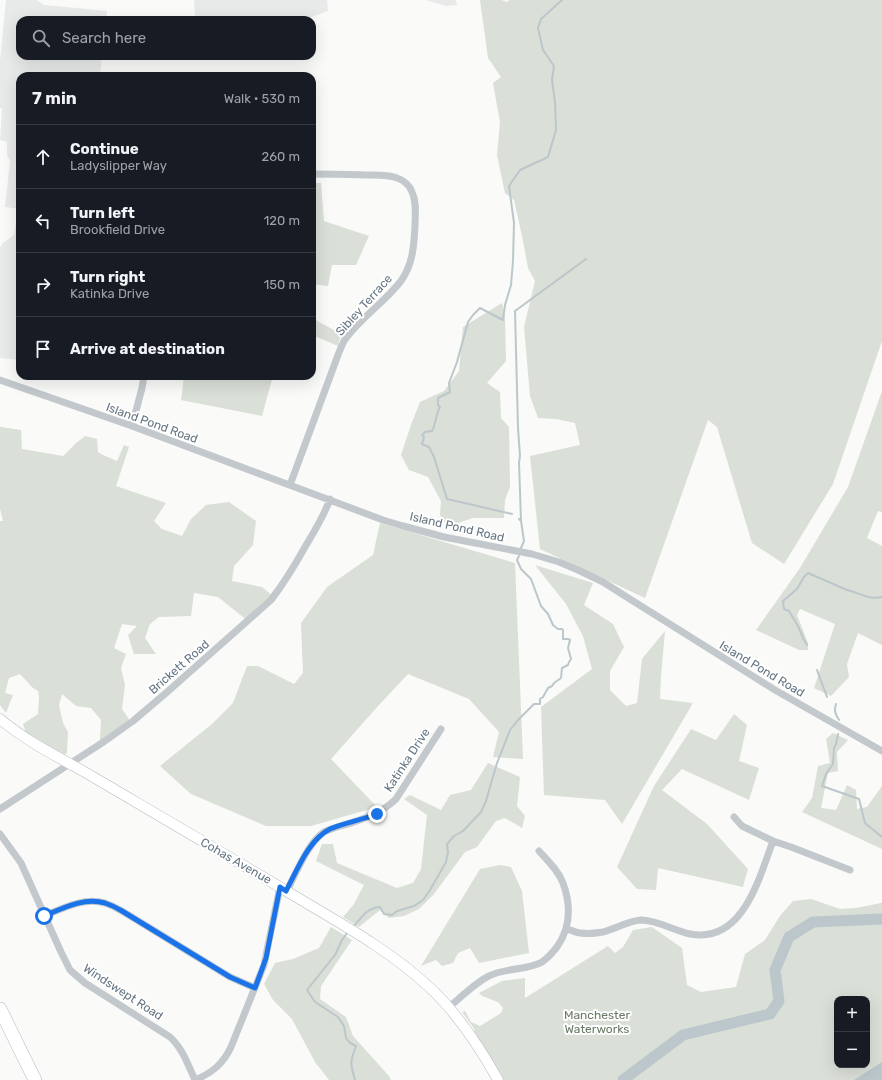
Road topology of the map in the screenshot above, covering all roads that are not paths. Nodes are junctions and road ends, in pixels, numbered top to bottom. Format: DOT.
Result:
graph roads {
  1 [pos="316,174"];
  2 [pos="0,380"];
  3 [pos="143,380"];
  4 [pos="132,426"];
  5 [pos="290,485"];
  6 [pos="330,499"];
  7 [pos="0,719"];
  8 [pos="441,729"];
  9 [pos="882,751"];
  10 [pos="70,764"];
  11 [pos="0,809"];
  12 [pos="734,817"];
  13 [pos="0,834"];
  14 [pos="773,841"];
  15 [pos="539,851"];
  16 [pos="850,870"];
  17 [pos="283,889"];
  18 [pos="44,916"];
  19 [pos="567,928"];
  20 [pos="255,988"];
  21 [pos="448,1008"];
  22 [pos="0,1009"];
  23 [pos="35,1080"];
  24 [pos="195,1080"];
  25 [pos="498,1080"];
  1 -- 5 [label="street, Sibley Terrace"];
  2 -- 4 [label="street, Island Pond Road"];
  3 -- 4 [label="street"];
  4 -- 5 [label="street, Island Pond Road"];
  5 -- 6 [label="street, Island Pond Road"];
  6 -- 9 [label="street, Island Pond Road"];
  6 -- 10 [label="street, Brickett Road"];
  7 -- 10 [label="street, Cohas Avenue"];
  8 -- 17 [label="street, Katinka Drive"];
  10 -- 11 [label="street, Brickett Road"];
  10 -- 17 [label="street, Cohas Avenue"];
  12 -- 14 [label="street"];
  13 -- 18 [label="street, Windswept Road"];
  14 -- 16 [label="street"];
  14 -- 19 [label="street"];
  15 -- 19 [label="street"];
  17 -- 20 [label="street, Katinka Drive"];
  17 -- 21 [label="street, Cohas Avenue"];
  18 -- 20 [label="street"];
  18 -- 24 [label="street, Windswept Road"];
  19 -- 21 [label="street"];
  20 -- 24 [label="street, Katinka Drive"];
  21 -- 25 [label="street, Cohas Avenue"];
  22 -- 23 [label="highway"];
}
